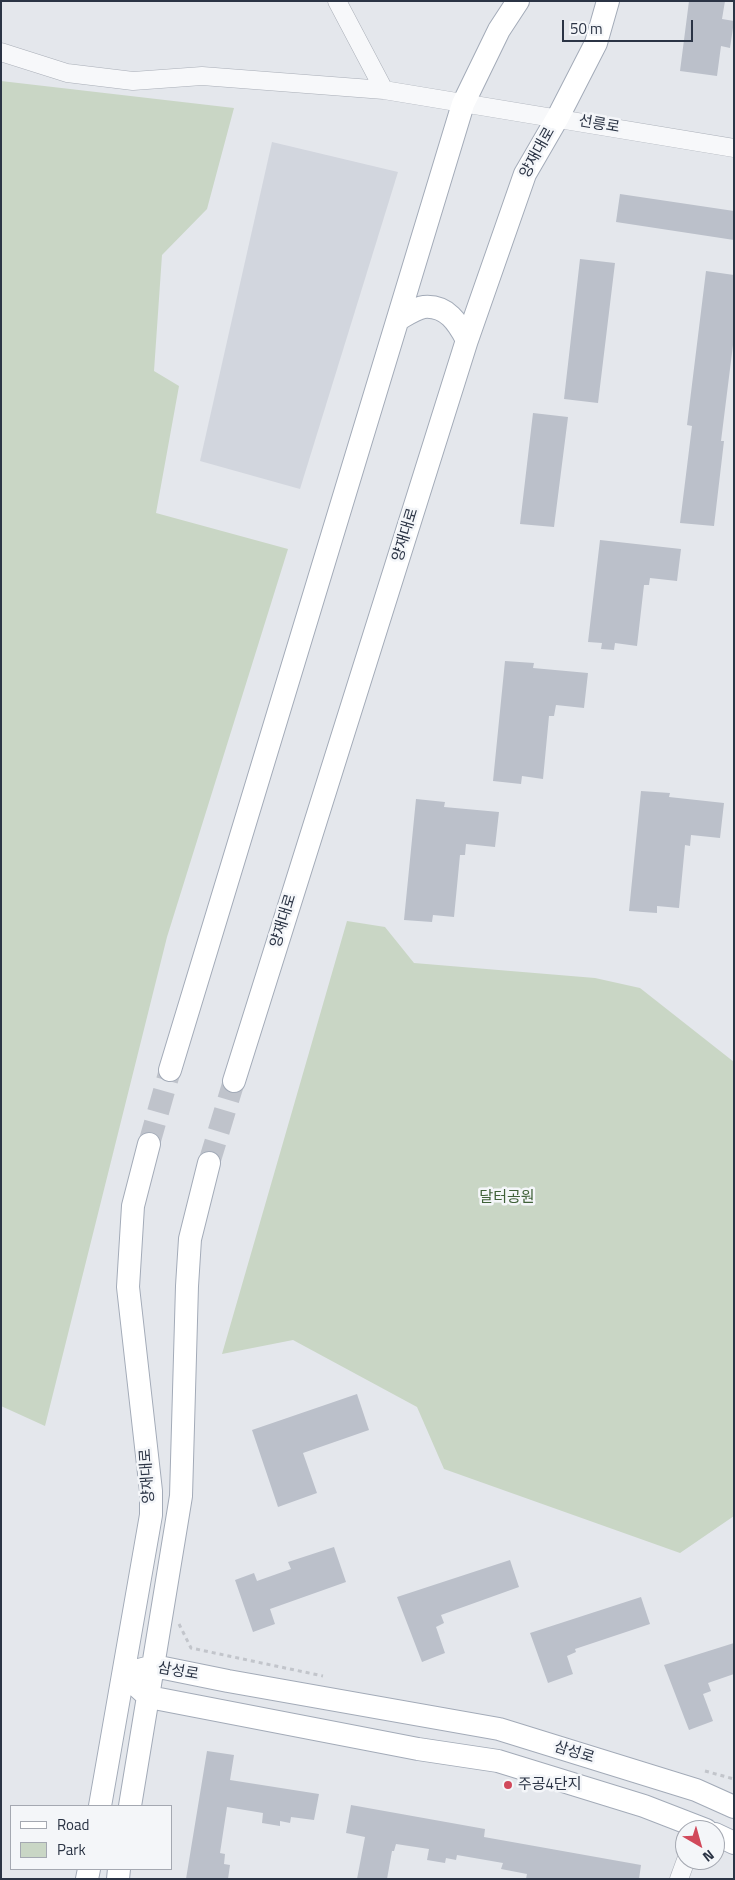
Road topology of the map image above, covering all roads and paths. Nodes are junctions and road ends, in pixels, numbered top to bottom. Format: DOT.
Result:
graph roads {
  1 [pos="337,1"];
  2 [pos="518,1"];
  3 [pos="608,1"];
  4 [pos="1,52"];
  5 [pos="384,90"];
  6 [pos="463,104"];
  7 [pos="558,117"];
  8 [pos="734,148"];
  9 [pos="399,319"];
  10 [pos="467,340"];
  11 [pos="170,1070"];
  12 [pos="234,1081"];
  13 [pos="149,1144"];
  14 [pos="209,1163"];
  15 [pos="154,1666"];
  16 [pos="123,1676"];
  17 [pos="149,1697"];
  18 [pos="732,1803"];
  19 [pos="100,1805"];
  20 [pos="130,1805"];
  21 [pos="680,1820"];
  1 -- 5 [label="street"];
  2 -- 6 [label="main road"];
  3 -- 7 [label="main road, 양재대로"];
  4 -- 5 [label="street, 선릉로"];
  5 -- 6 [label="street, 선릉로"];
  6 -- 7 [label="street, 선릉로"];
  6 -- 9 [label="main road"];
  7 -- 8 [label="street, 선릉로"];
  7 -- 10 [label="main road, 양재대로"];
  9 -- 10 [label="main road"];
  9 -- 11 [label="main road"];
  10 -- 12 [label="main road, 양재대로"];
  13 -- 16 [label="main road, 양재대로"];
  14 -- 15 [label="main road, 양재대로"];
  15 -- 16 [label="main road, 삼성로"];
  15 -- 17 [label="main road, 양재대로"];
  15 -- 18 [label="main road, 삼성로"];
  16 -- 17 [label="main road, 삼성로"];
  16 -- 19 [label="main road, 양재대로"];
  17 -- 20 [label="main road, 양재대로"];
  17 -- 21 [label="main road, 삼성로"];
}
